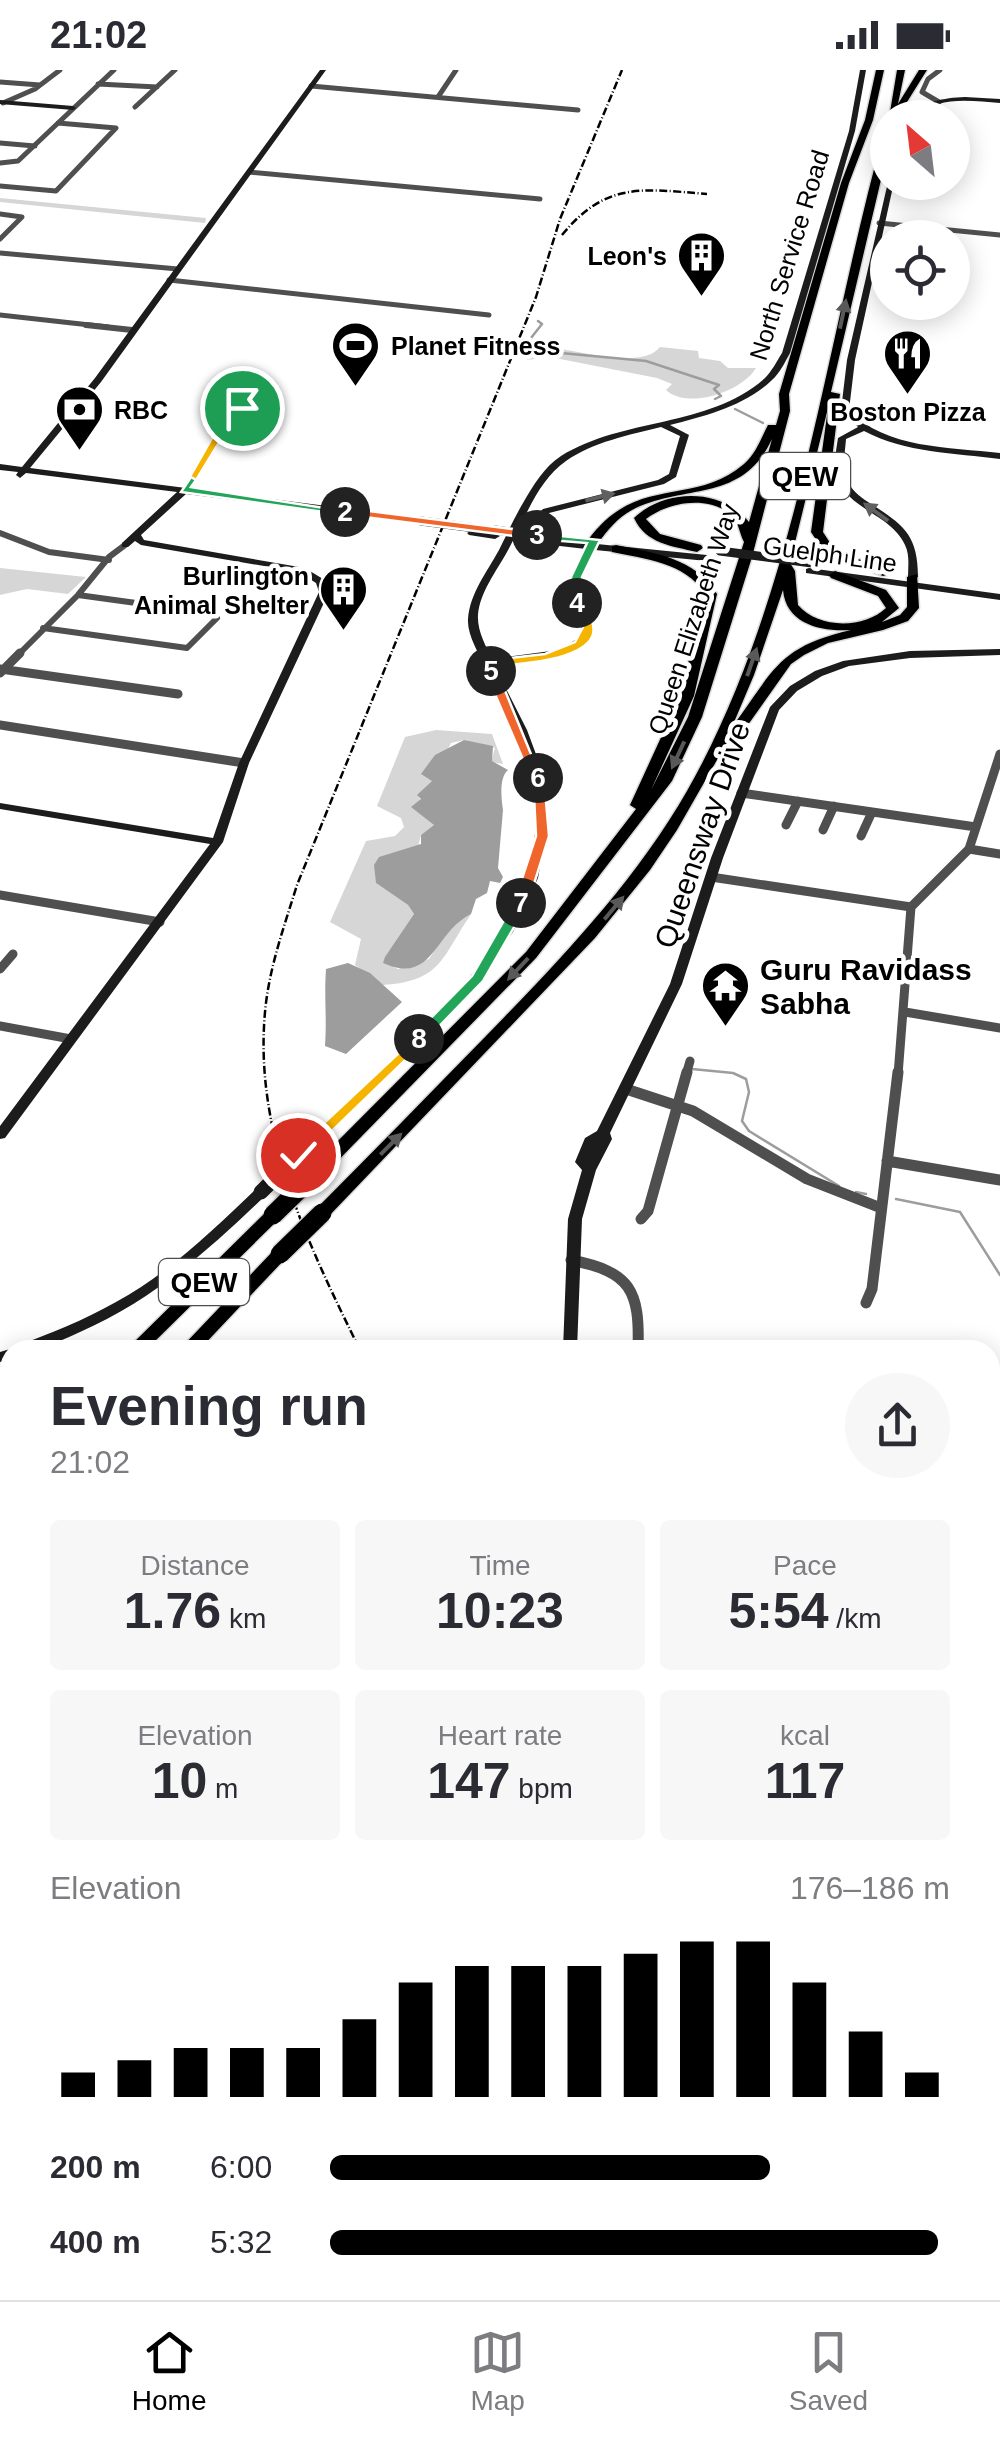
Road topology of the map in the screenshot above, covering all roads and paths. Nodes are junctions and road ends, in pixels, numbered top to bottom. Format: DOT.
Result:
graph roads {
  1 [pos="60,70"];
  2 [pos="114,70"];
  3 [pos="175,70"];
  4 [pos="323,70"];
  5 [pos="456,70"];
  6 [pos="863,70"];
  7 [pos="870,70"];
  8 [pos="880,70"];
  9 [pos="901,70"];
  10 [pos="923,70"];
  11 [pos="940,70"];
  12 [pos="0,82"];
  13 [pos="98,84"];
  14 [pos="41,86"];
  15 [pos="157,86"];
  16 [pos="311,86"];
  17 [pos="438,97"];
  18 [pos="895,100"];
  19 [pos="904,100"];
  20 [pos="936,100"];
  21 [pos="970,101"];
  22 [pos="1000,101"];
  23 [pos="1,102"];
  24 [pos="73,108"];
  25 [pos="136,108"];
  26 [pos="578,110"];
  27 [pos="869,120"];
  28 [pos="58,123"];
  29 [pos="0,142"];
  30 [pos="35,146"];
  31 [pos="0,163"];
  32 [pos="249,172"];
  33 [pos="0,186"];
  34 [pos="540,200"];
  35 [pos="871,200"];
  36 [pos="0,214"];
  37 [pos="970,232"];
  38 [pos="1000,235"];
  39 [pos="0,239"];
  40 [pos="0,253"];
  41 [pos="870,265"];
  42 [pos="178,269"];
  43 [pos="169,280"];
  44 [pos="0,315"];
  45 [pos="490,315"];
  46 [pos="132,330"];
  47 [pos="834,354"];
  48 [pos="784,394"];
  49 [pos="242,408"];
  50 [pos="661,424"];
  51 [pos="865,428"];
  52 [pos="38,455"];
  53 [pos="1000,456"];
  54 [pos="0,470"];
  55 [pos="23,473"];
  56 [pos="67,476"];
  57 [pos="144,491"];
  58 [pos="182,493"];
  59 [pos="164,510"];
  60 [pos="0,533"];
  61 [pos="136,535"];
  62 [pos="550,537"];
  63 [pos="530,538"];
  64 [pos="593,544"];
  65 [pos="126,545"];
  66 [pos="163,548"];
  67 [pos="697,548"];
  68 [pos="616,549"];
  69 [pos="719,555"];
  70 [pos="746,558"];
  71 [pos="109,560"];
  72 [pos="785,562"];
  73 [pos="810,567"];
  74 [pos="887,573"];
  75 [pos="835,575"];
  76 [pos="914,581"];
  77 [pos="1000,594"];
  78 [pos="78,595"];
  79 [pos="43,628"];
  80 [pos="1000,652"];
  81 [pos="488,663"];
  82 [pos="1,671"];
  83 [pos="178,694"];
  84 [pos="0,726"];
  85 [pos="714,752"];
  86 [pos="1000,754"];
  87 [pos="244,764"];
  88 [pos="996,779"];
  89 [pos="741,793"];
  90 [pos="798,801"];
  91 [pos="0,806"];
  92 [pos="834,806"];
  93 [pos="872,812"];
  94 [pos="786,826"];
  95 [pos="976,827"];
  96 [pos="823,830"];
  97 [pos="862,836"];
  98 [pos="218,842"];
  99 [pos="969,849"];
  100 [pos="1000,854"];
  101 [pos="600,865"];
  102 [pos="711,877"];
  103 [pos="0,895"];
  104 [pos="911,907"];
  105 [pos="160,922"];
  106 [pos="12,954"];
  107 [pos="0,969"];
  108 [pos="905,1012"];
  109 [pos="0,1026"];
  110 [pos="1000,1028"];
  111 [pos="72,1039"];
  112 [pos="690,1061"];
  113 [pos="626,1088"];
  114 [pos="676,1104"];
  115 [pos="0,1136"];
  116 [pos="887,1161"];
  117 [pos="1000,1180"];
  118 [pos="881,1208"];
  119 [pos="640,1219"];
  120 [pos="571,1260"];
  121 [pos="866,1303"];
  122 [pos="50,1340"];
  123 [pos="145,1340"];
  124 [pos="198,1340"];
  125 [pos="570,1340"];
  126 [pos="639,1340"];
  1 -- 14 [label="street"];
  2 -- 13 [label="street"];
  3 -- 15 [label="street"];
  4 -- 16 [label="street"];
  5 -- 17 [label="street"];
  6 -- 50 [label="street, North Service Road"];
  7 -- 27 [label="highway"];
  8 -- 27 [label="highway, Queen Elizabeth Way / QEW"];
  9 -- 18 [label="highway"];
  10 -- 19 [label="highway"];
  11 -- 20 [label="street"];
  12 -- 14 [label="street"];
  13 -- 15 [label="street"];
  13 -- 24 [label="street"];
  14 -- 23 [label="street"];
  15 -- 25 [label="street"];
  16 -- 17 [label="street"];
  16 -- 32 [label="street"];
  17 -- 26 [label="street"];
  21 -- 22 [label="street"];
  23 -- 24 [label="street"];
  24 -- 28 [label="street"];
  27 -- 48 [label="highway, Queen Elizabeth Way / QEW"];
  28 -- 30 [label="street"];
  28 -- 33 [label="street"];
  29 -- 30 [label="street"];
  30 -- 31 [label="street"];
  32 -- 34 [label="street"];
  32 -- 42 [label="street"];
  47 -- 35 [label="highway, QEW, one-way"];
  36 -- 39 [label="street"];
  37 -- 38 [label="street"];
  40 -- 42 [label="street"];
  41 -- 51 [label="street"];
  42 -- 43 [label="street"];
  43 -- 45 [label="street"];
  43 -- 46 [label="street"];
  44 -- 46 [label="street"];
  46 -- 52 [label="street"];
  47 -- 72 [label="highway, QEW"];
  47 -- 74 [label="highway"];
  48 -- 64 [label="highway"];
  48 -- 70 [label="highway, Queen Elizabeth Way / QEW"];
  49 -- 58 [label="street"];
  62 -- 50 [label="street, one-way"];
  50 -- 81 [label="street, North Service Road"];
  51 -- 53 [label="street"];
  76 -- 51 [label="street, one-way"];
  52 -- 55 [label="street"];
  52 -- 56 [label="street"];
  54 -- 55 [label="street, Guelph Line"];
  55 -- 56 [label="street, Guelph Line"];
  55 -- 57 [label="street, Guelph Line"];
  56 -- 58 [label="street, Guelph Line"];
  57 -- 58 [label="street, Guelph Line"];
  57 -- 59 [label="street"];
  58 -- 59 [label="street"];
  58 -- 63 [label="street, Guelph Line, bridge"];
  59 -- 61 [label="street"];
  60 -- 71 [label="street"];
  61 -- 65 [label="street"];
  61 -- 66 [label="street"];
  62 -- 63 [label="street, Guelph Line"];
  62 -- 64 [label="street, Guelph Line"];
  63 -- 64 [label="street, Guelph Line"];
  64 -- 67 [label="street, Guelph Line"];
  64 -- 68 [label="street, Guelph Line"];
  64 -- 81 [label="street"];
  65 -- 66 [label="street"];
  65 -- 71 [label="street"];
  66 -- 87 [label="street"];
  67 -- 69 [label="street, Guelph Line"];
  67 -- 70 [label="highway"];
  68 -- 69 [label="street, Guelph Line"];
  68 -- 101 [label="highway"];
  69 -- 73 [label="street, Guelph Line"];
  70 -- 101 [label="highway, Queen Elizabeth Way / QEW, one-way"];
  71 -- 78 [label="street"];
  72 -- 75 [label="highway"];
  85 -- 72 [label="highway, QEW, one-way"];
  73 -- 74 [label="street, Guelph Line"];
  73 -- 75 [label="street, Guelph Line"];
  74 -- 76 [label="street, Guelph Line"];
  75 -- 76 [label="street, Guelph Line"];
  76 -- 77 [label="street, Guelph Line"];
  76 -- 85 [label="highway"];
  78 -- 79 [label="street"];
  78 -- 79 [label="street"];
  79 -- 82 [label="street"];
  80 -- 89 [label="street, Queensway Drive"];
  81 -- 122 [label="street, North Service Road, bridge"];
  82 -- 83 [label="street"];
  84 -- 87 [label="street"];
  124 -- 85 [label="highway, QEW, one-way, bridge"];
  86 -- 88 [label="street"];
  87 -- 98 [label="street"];
  88 -- 95 [label="street"];
  89 -- 90 [label="street"];
  89 -- 102 [label="street, Queensway Drive"];
  90 -- 92 [label="street"];
  90 -- 94 [label="street"];
  91 -- 98 [label="street"];
  92 -- 93 [label="street"];
  92 -- 96 [label="street"];
  93 -- 95 [label="street"];
  93 -- 97 [label="street"];
  95 -- 99 [label="street"];
  98 -- 105 [label="street"];
  99 -- 100 [label="street"];
  99 -- 104 [label="street"];
  101 -- 123 [label="highway, Queen Elizabeth Way / QEW, one-way, bridge"];
  102 -- 104 [label="street"];
  102 -- 113 [label="street, Queensway Drive"];
  103 -- 105 [label="street"];
  104 -- 108 [label="street"];
  105 -- 111 [label="street"];
  106 -- 107 [label="street"];
  108 -- 110 [label="street"];
  108 -- 116 [label="street"];
  109 -- 111 [label="street"];
  111 -- 115 [label="street"];
  112 -- 114 [label="street"];
  113 -- 114 [label="street"];
  113 -- 120 [label="street, Queensway Drive"];
  114 -- 118 [label="street"];
  114 -- 119 [label="street"];
  116 -- 117 [label="street"];
  116 -- 118 [label="street"];
  118 -- 121 [label="street"];
  120 -- 125 [label="street, Queensway Drive"];
  120 -- 126 [label="street"];
}
